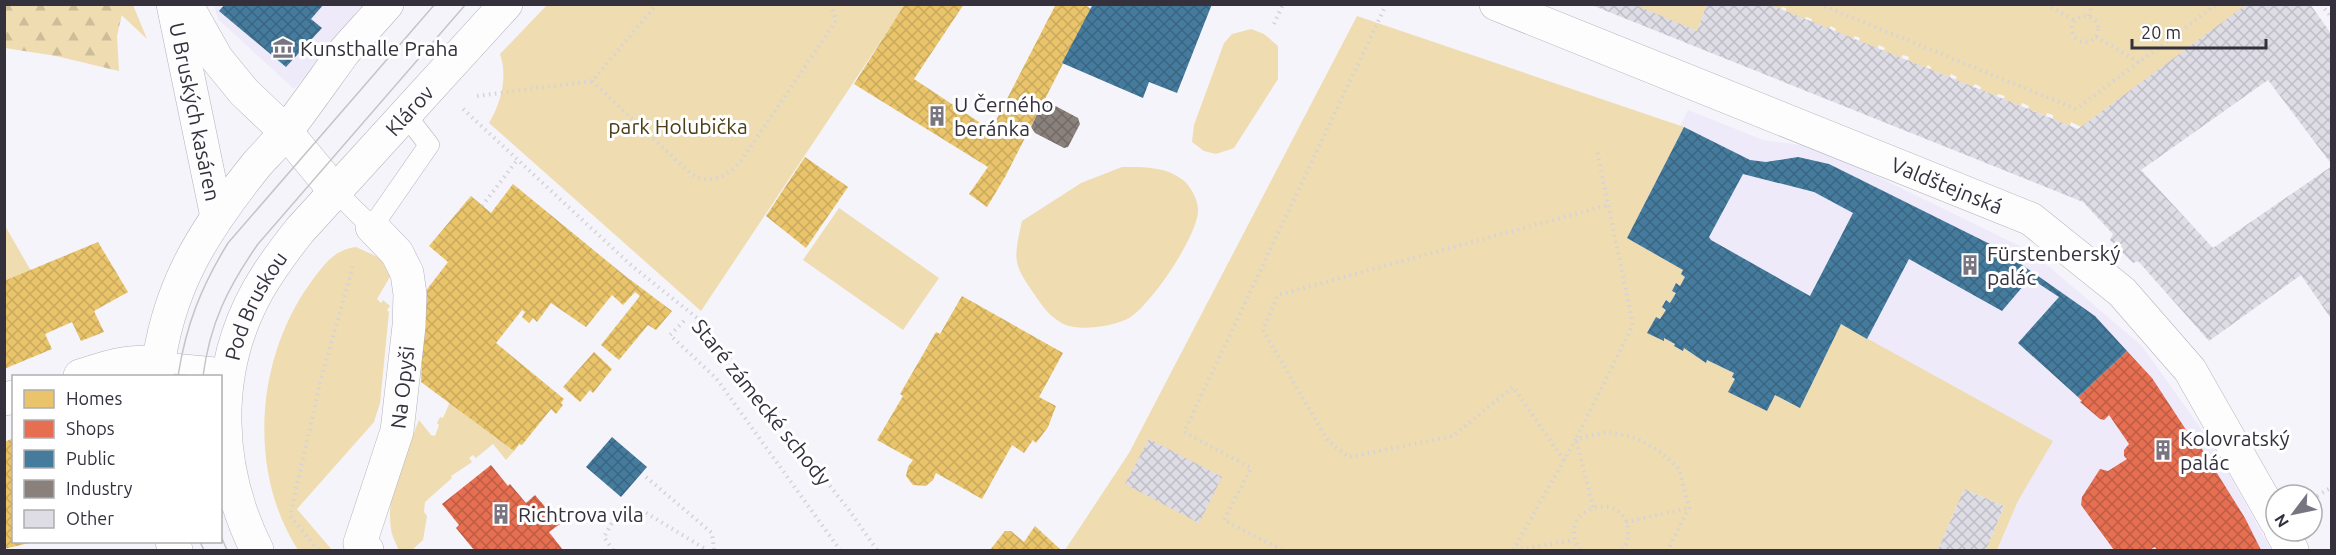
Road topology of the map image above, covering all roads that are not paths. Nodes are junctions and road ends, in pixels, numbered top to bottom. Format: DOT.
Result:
graph roads {
  1 [pos="173,4"];
  2 [pos="186,4"];
  3 [pos="387,4"];
  4 [pos="506,4"];
  5 [pos="1496,4"];
  6 [pos="405,114"];
  7 [pos="285,132"];
  8 [pos="335,190"];
  9 [pos="217,217"];
  10 [pos="372,227"];
  11 [pos="157,369"];
  12 [pos="230,369"];
  13 [pos="83,375"];
  14 [pos="2264,500"];
  15 [pos="257,550"];
  16 [pos="367,550"];
  1 -- 9 [label="main road, U Bruských kasáren"];
  2 -- 7 [label="main road"];
  3 -- 7 [label="main road"];
  4 -- 6 [label="main road, Klárov"];
  5 -- 14 [label="main road, Valdštejnská"];
  6 -- 8 [label="main road, Klárov"];
  6 -- 10 [label="lane"];
  7 -- 8 [label="main road"];
  7 -- 9 [label="main road"];
  8 -- 10 [label="lane, Na Opyši"];
  8 -- 12 [label="main road, Pod Bruskou"];
  9 -- 11 [label="main road"];
  10 -- 16 [label="main road, Na Opyši"];
  11 -- 12 [label="lane, Pod Bruskou"];
  11 -- 13 [label="main road, Pod Bruskou"];
  12 -- 15 [label="main road"];
}
